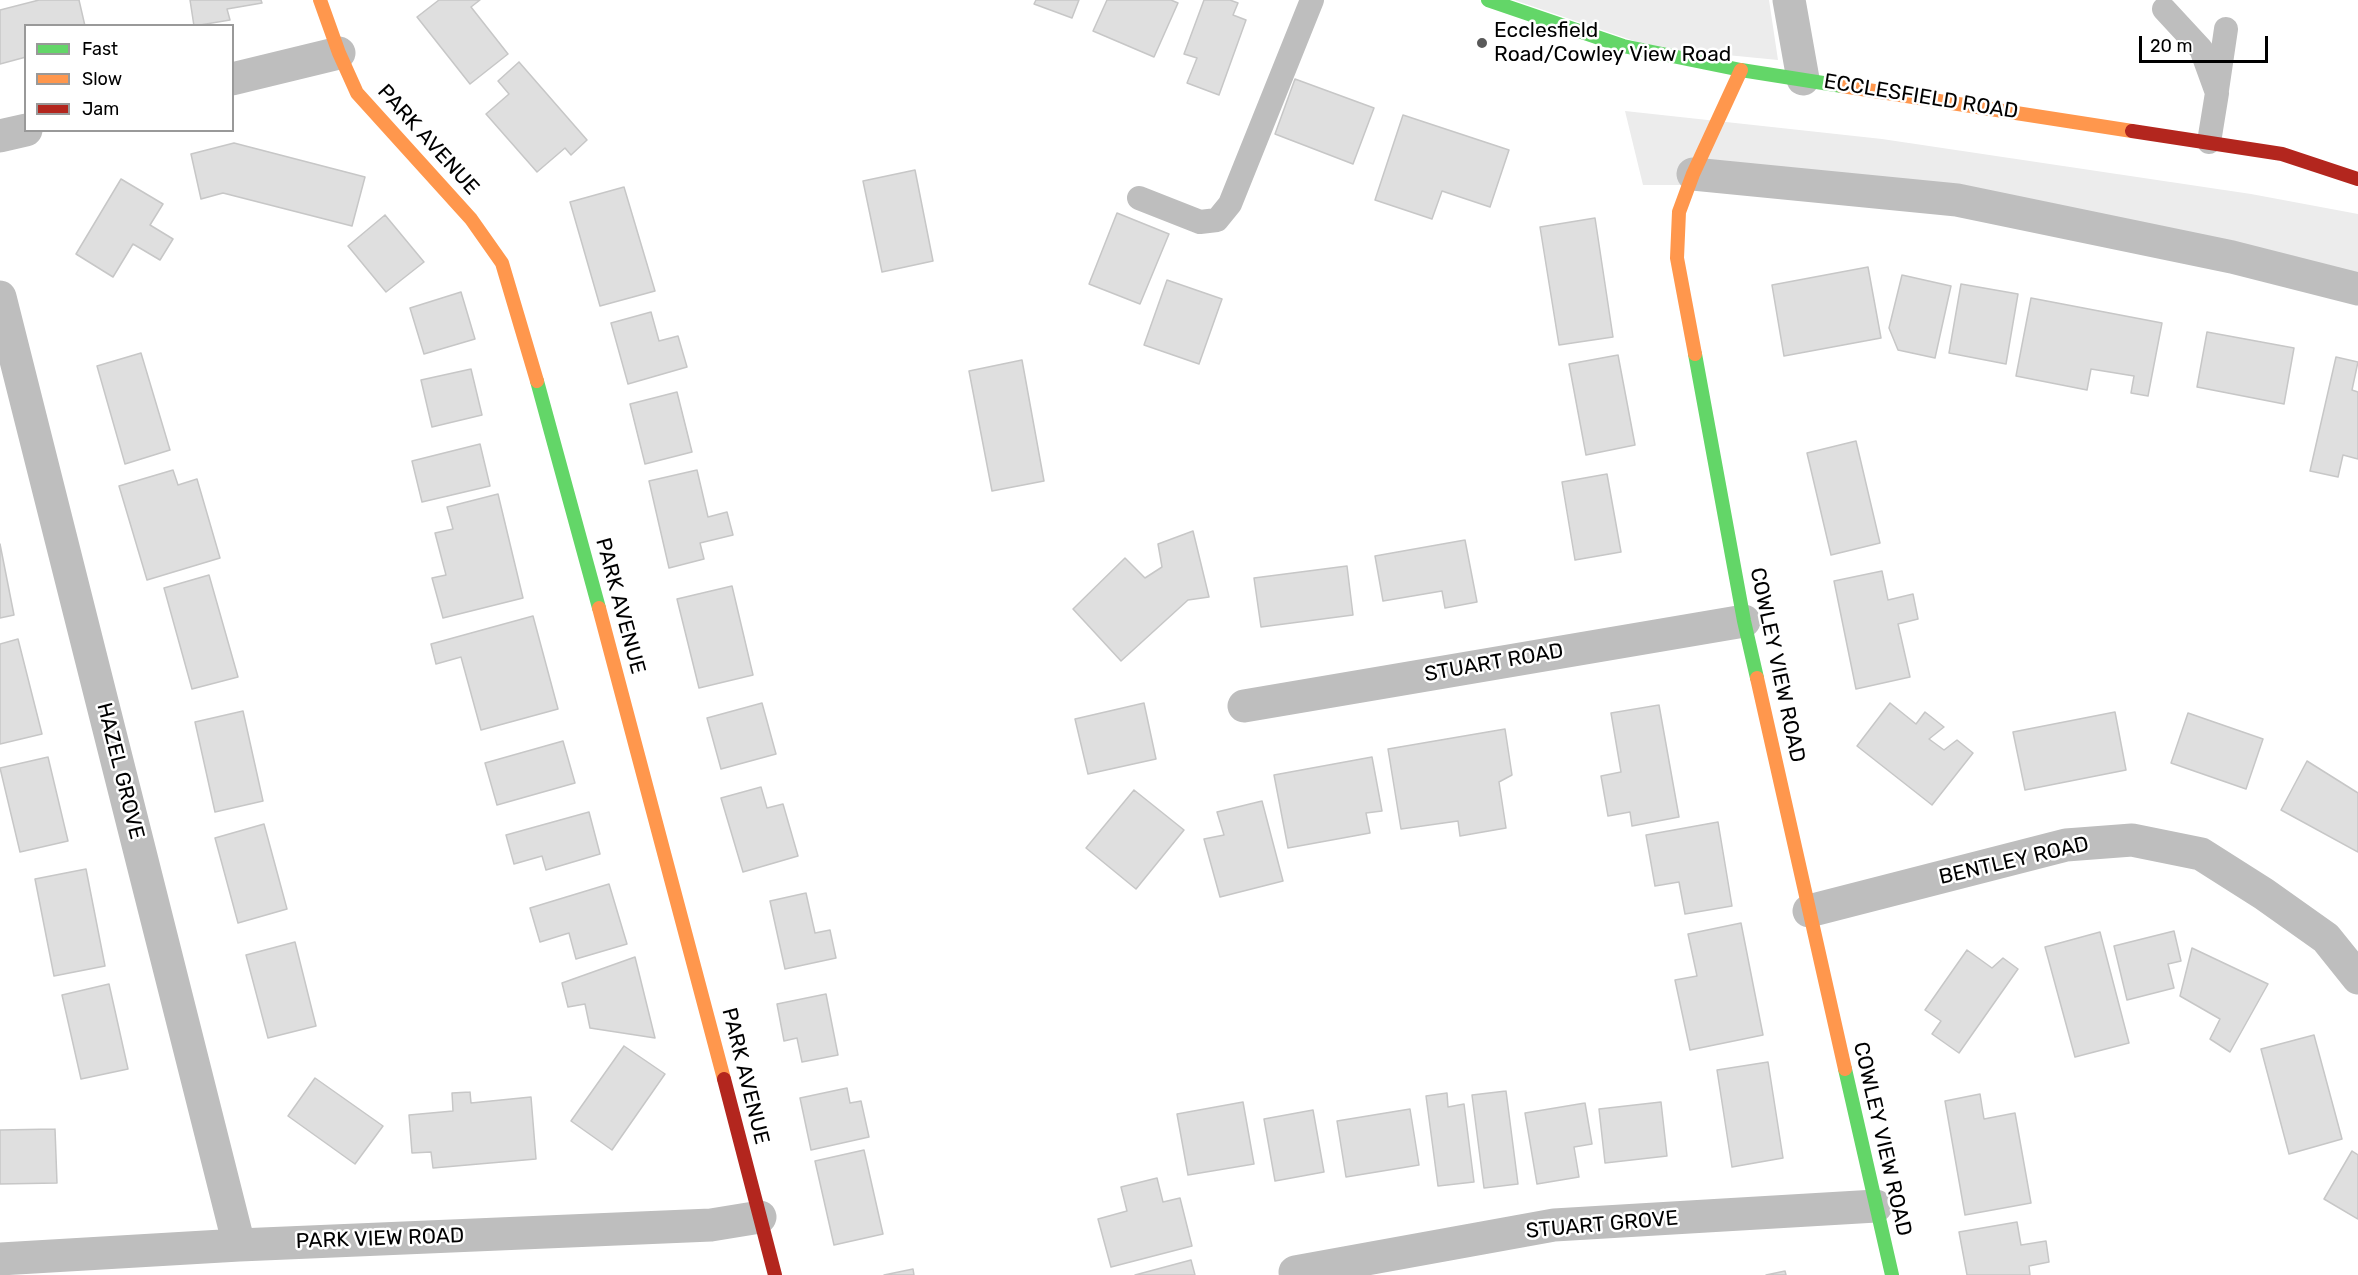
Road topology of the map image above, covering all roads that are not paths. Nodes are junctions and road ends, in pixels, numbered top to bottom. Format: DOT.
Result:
graph roads {
  1 [pos="320,0"];
  2 [pos="1312,0"];
  3 [pos="1488,0"];
  4 [pos="1789,0"];
  5 [pos="2164,9"];
  6 [pos="2226,29"];
  7 [pos="339,53"];
  8 [pos="1741,70"];
  9 [pos="234,79"];
  10 [pos="1803,79"];
  11 [pos="2217,93"];
  12 [pos="24,130"];
  13 [pos="0,136"];
  14 [pos="2209,142"];
  15 [pos="1693,174"];
  16 [pos="2358,179"];
  17 [pos="1139,198"];
  18 [pos="2358,289"];
  19 [pos="0,297"];
  20 [pos="1744,621"];
  21 [pos="1244,706"];
  22 [pos="1809,911"];
  23 [pos="2358,978"];
  24 [pos="1876,1206"];
  25 [pos="760,1217"];
  26 [pos="239,1245"];
  27 [pos="0,1259"];
  28 [pos="1295,1274"];
  29 [pos="775,1275"];
  30 [pos="1892,1275"];
  1 -- 7 [label="street, PARK AVENUE"];
  2 -- 17 [label="lane"];
  3 -- 8 [label="street, ECCLESFIELD ROAD"];
  4 -- 10 [label="street"];
  5 -- 11 [label="lane"];
  6 -- 11 [label="lane"];
  7 -- 9 [label="street"];
  7 -- 25 [label="street, PARK AVENUE"];
  8 -- 10 [label="street, ECCLESFIELD ROAD"];
  8 -- 15 [label="street, COWLEY VIEW ROAD"];
  10 -- 14 [label="street, ECCLESFIELD ROAD"];
  11 -- 14 [label="lane"];
  12 -- 13 [label="street"];
  14 -- 16 [label="street, ECCLESFIELD ROAD"];
  15 -- 18 [label="street"];
  15 -- 20 [label="street, COWLEY VIEW ROAD"];
  19 -- 26 [label="street, HAZEL GROVE"];
  20 -- 21 [label="street, STUART ROAD"];
  20 -- 22 [label="street, COWLEY VIEW ROAD"];
  22 -- 23 [label="street, BENTLEY ROAD"];
  22 -- 24 [label="street, COWLEY VIEW ROAD"];
  24 -- 28 [label="street, STUART GROVE"];
  24 -- 30 [label="street, COWLEY VIEW ROAD"];
  25 -- 26 [label="street, PARK VIEW ROAD"];
  25 -- 29 [label="street, PARK AVENUE"];
  26 -- 27 [label="street, PARK VIEW ROAD"];
}
